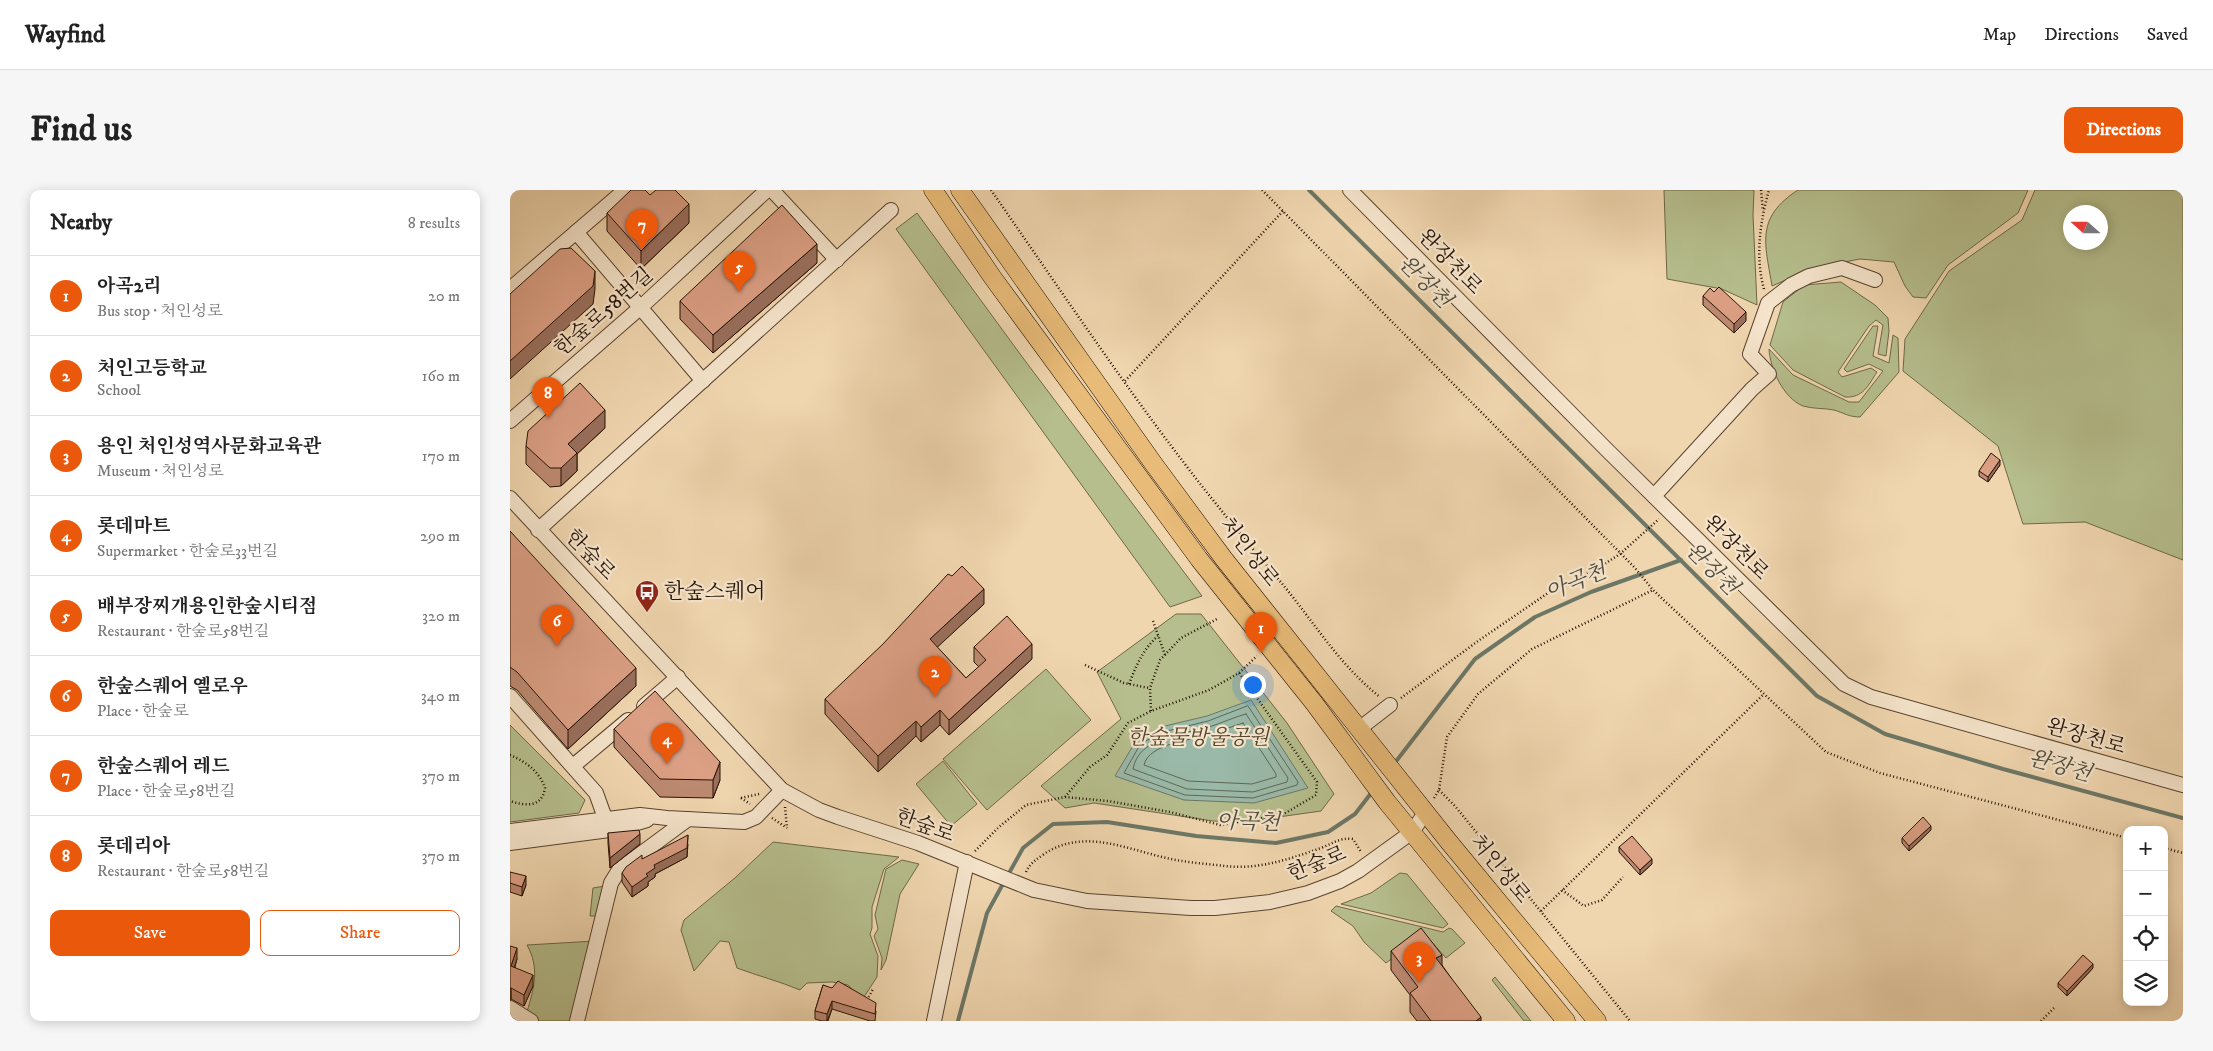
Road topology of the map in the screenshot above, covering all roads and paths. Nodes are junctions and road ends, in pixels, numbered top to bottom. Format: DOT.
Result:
graph roads {
  1 [pos="625,190"];
  2 [pos="767,190"];
  3 [pos="772,190"];
  4 [pos="932,190"];
  5 [pos="960,190"];
  6 [pos="991,190"];
  7 [pos="1262,190"];
  8 [pos="1350,190"];
  9 [pos="1761,190"];
  10 [pos="1769,190"];
  11 [pos="891,210"];
  12 [pos="1283,211"];
  13 [pos="1763,211"];
  14 [pos="576,232"];
  15 [pos="837,260"];
  16 [pos="1875,280"];
  17 [pos="510,289"];
  18 [pos="1768,303"];
  19 [pos="641,307"];
  20 [pos="703,381"];
  21 [pos="1125,381"];
  22 [pos="510,421"];
  23 [pos="1654,496"];
  24 [pos="510,498"];
  25 [pos="1656,522"];
  26 [pos="538,530"];
  27 [pos="1620,554"];
  28 [pos="1652,590"];
  29 [pos="1217,620"];
  30 [pos="1153,621"];
  31 [pos="1158,636"];
  32 [pos="1268,646"];
  33 [pos="1165,655"];
  34 [pos="1085,665"];
  35 [pos="1239,673"];
  36 [pos="678,677"];
  37 [pos="1129,684"];
  38 [pos="1150,688"];
  39 [pos="1764,694"];
  40 [pos="510,696"];
  41 [pos="1390,705"];
  42 [pos="1151,711"];
  43 [pos="1364,736"];
  44 [pos="510,755"];
  45 [pos="573,766"];
  46 [pos="2183,785"];
  47 [pos="782,790"];
  48 [pos="1439,790"];
  49 [pos="1065,797"];
  50 [pos="510,800"];
  51 [pos="1425,813"];
  52 [pos="605,818"];
  53 [pos="658,818"];
  54 [pos="688,819"];
  55 [pos="510,831"];
  56 [pos="1412,832"];
  57 [pos="2123,837"];
  58 [pos="510,843"];
  59 [pos="2168,849"];
  60 [pos="2183,853"];
  61 [pos="966,862"];
  62 [pos="1368,864"];
  63 [pos="1623,877"];
  64 [pos="1019,884"];
  65 [pos="1562,890"];
  66 [pos="1541,911"];
  67 [pos="872,989"];
  68 [pos="866,1004"];
  69 [pos="2054,1008"];
  70 [pos="514,1014"];
  71 [pos="530,1021"];
  72 [pos="577,1021"];
  73 [pos="934,1021"];
  74 [pos="1566,1021"];
  75 [pos="1597,1021"];
  76 [pos="1630,1021"];
  77 [pos="2041,1021"];
  1 -- 14 [label="street"];
  2 -- 19 [label="street, 한숲로58번길"];
  3 -- 15 [label="street"];
  4 -- 32 [label="main road, 처인성로"];
  5 -- 43 [label="main road, 처인성로"];
  6 -- 21 [label="path"];
  7 -- 12 [label="path"];
  8 -- 23 [label="street, 완장천로"];
  9 -- 13 [label="path"];
  10 -- 13 [label="path"];
  11 -- 15 [label="street"];
  12 -- 21 [label="path"];
  12 -- 27 [label="path"];
  13 -- 18 [label="path"];
  14 -- 17 [label="street"];
  14 -- 19 [label="street"];
  15 -- 20 [label="street"];
  16 -- 18 [label="street"];
  18 -- 23 [label="street"];
  19 -- 20 [label="street"];
  19 -- 22 [label="street, 한숲로58번길"];
  20 -- 26 [label="street"];
  21 -- 41 [label="path"];
  23 -- 46 [label="street, 완장천로"];
  24 -- 26 [label="street, 한숲로"];
  25 -- 27 [label="path"];
  26 -- 36 [label="street, 한숲로"];
  27 -- 28 [label="path"];
  27 -- 41 [label="path"];
  28 -- 39 [label="path"];
  28 -- 48 [label="path"];
  29 -- 33 [label="path"];
  30 -- 31 [label="path"];
  31 -- 33 [label="path"];
  31 -- 37 [label="path"];
  32 -- 35 [label="path"];
  32 -- 56 [label="main road, 처인성로"];
  33 -- 38 [label="path"];
  34 -- 37 [label="path"];
  35 -- 42 [label="path"];
  35 -- 49 [label="path"];
  36 -- 45 [label="street"];
  36 -- 47 [label="street, 한숲로"];
  37 -- 38 [label="path"];
  38 -- 42 [label="path"];
  39 -- 57 [label="path"];
  39 -- 65 [label="path"];
  40 -- 45 [label="street"];
  41 -- 43 [label="street"];
  42 -- 49 [label="path"];
  43 -- 51 [label="main road, 처인성로"];
  44 -- 50 [label="path"];
  45 -- 52 [label="street"];
  47 -- 54 [label="street"];
  47 -- 61 [label="street, 한숲로"];
  48 -- 51 [label="path"];
  48 -- 66 [label="path"];
  49 -- 61 [label="path"];
  51 -- 56 [label="street, 한숲로"];
  51 -- 75 [label="main road, 처인성로"];
  52 -- 53 [label="street"];
  52 -- 55 [label="street"];
  53 -- 54 [label="street"];
  53 -- 58 [label="street"];
  54 -- 72 [label="street"];
  56 -- 62 [label="street, 한숲로"];
  56 -- 74 [label="main road, 처인성로"];
  59 -- 60 [label="path"];
  61 -- 64 [label="street, 한숲로"];
  61 -- 73 [label="street"];
  62 -- 64 [label="street, 한숲로"];
  62 -- 64 [label="path"];
  63 -- 65 [label="path"];
  65 -- 66 [label="path"];
  66 -- 76 [label="path"];
  67 -- 68 [label="path"];
  69 -- 77 [label="path"];
  70 -- 71 [label="street"];
}
